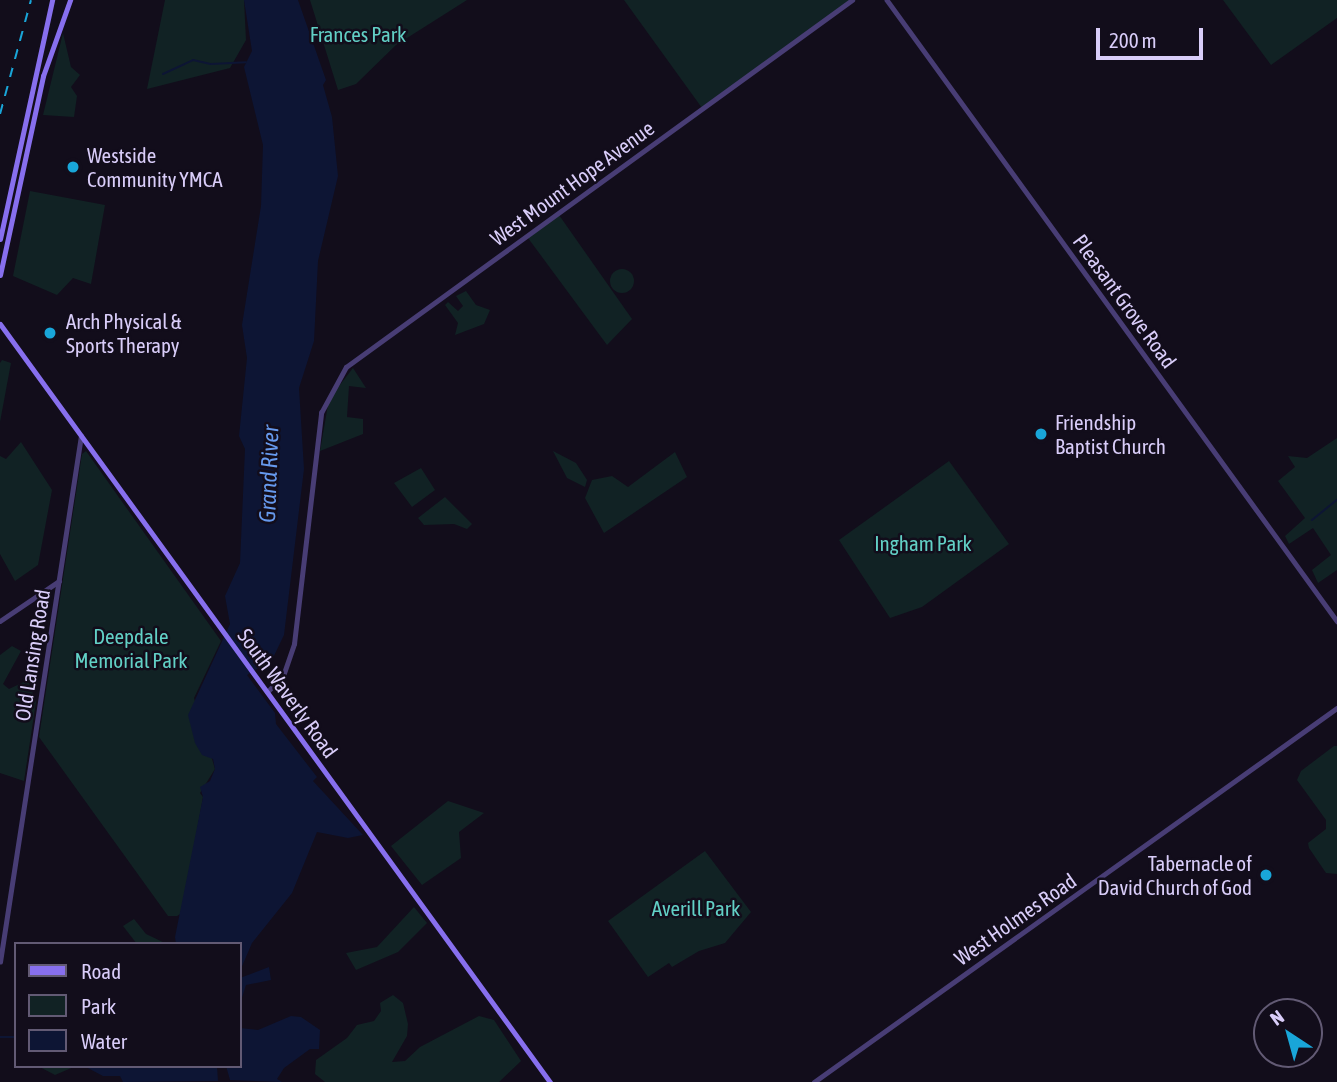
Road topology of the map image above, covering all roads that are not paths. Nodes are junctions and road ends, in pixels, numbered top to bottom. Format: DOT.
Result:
graph roads {
  1 [pos="52,0"];
  2 [pos="70,0"];
  3 [pos="852,0"];
  4 [pos="887,0"];
  5 [pos="0,239"];
  6 [pos="0,275"];
  7 [pos="0,324"];
  8 [pos="81,435"];
  9 [pos="59,581"];
  10 [pos="0,621"];
  11 [pos="1337,621"];
  12 [pos="267,692"];
  13 [pos="1337,708"];
  14 [pos="0,962"];
  15 [pos="550,1082"];
  16 [pos="814,1082"];
  1 -- 5 [label="main road"];
  2 -- 6 [label="main road"];
  3 -- 12 [label="street, West Mount Hope Avenue"];
  4 -- 11 [label="street, Pleasant Grove Road"];
  7 -- 8 [label="main road, South Waverly Road"];
  8 -- 9 [label="street, Old Lansing Road"];
  8 -- 12 [label="main road, South Waverly Road"];
  9 -- 10 [label="street"];
  9 -- 14 [label="street, Old Lansing Road"];
  12 -- 15 [label="main road, South Waverly Road"];
  13 -- 16 [label="street, West Holmes Road"];
}
